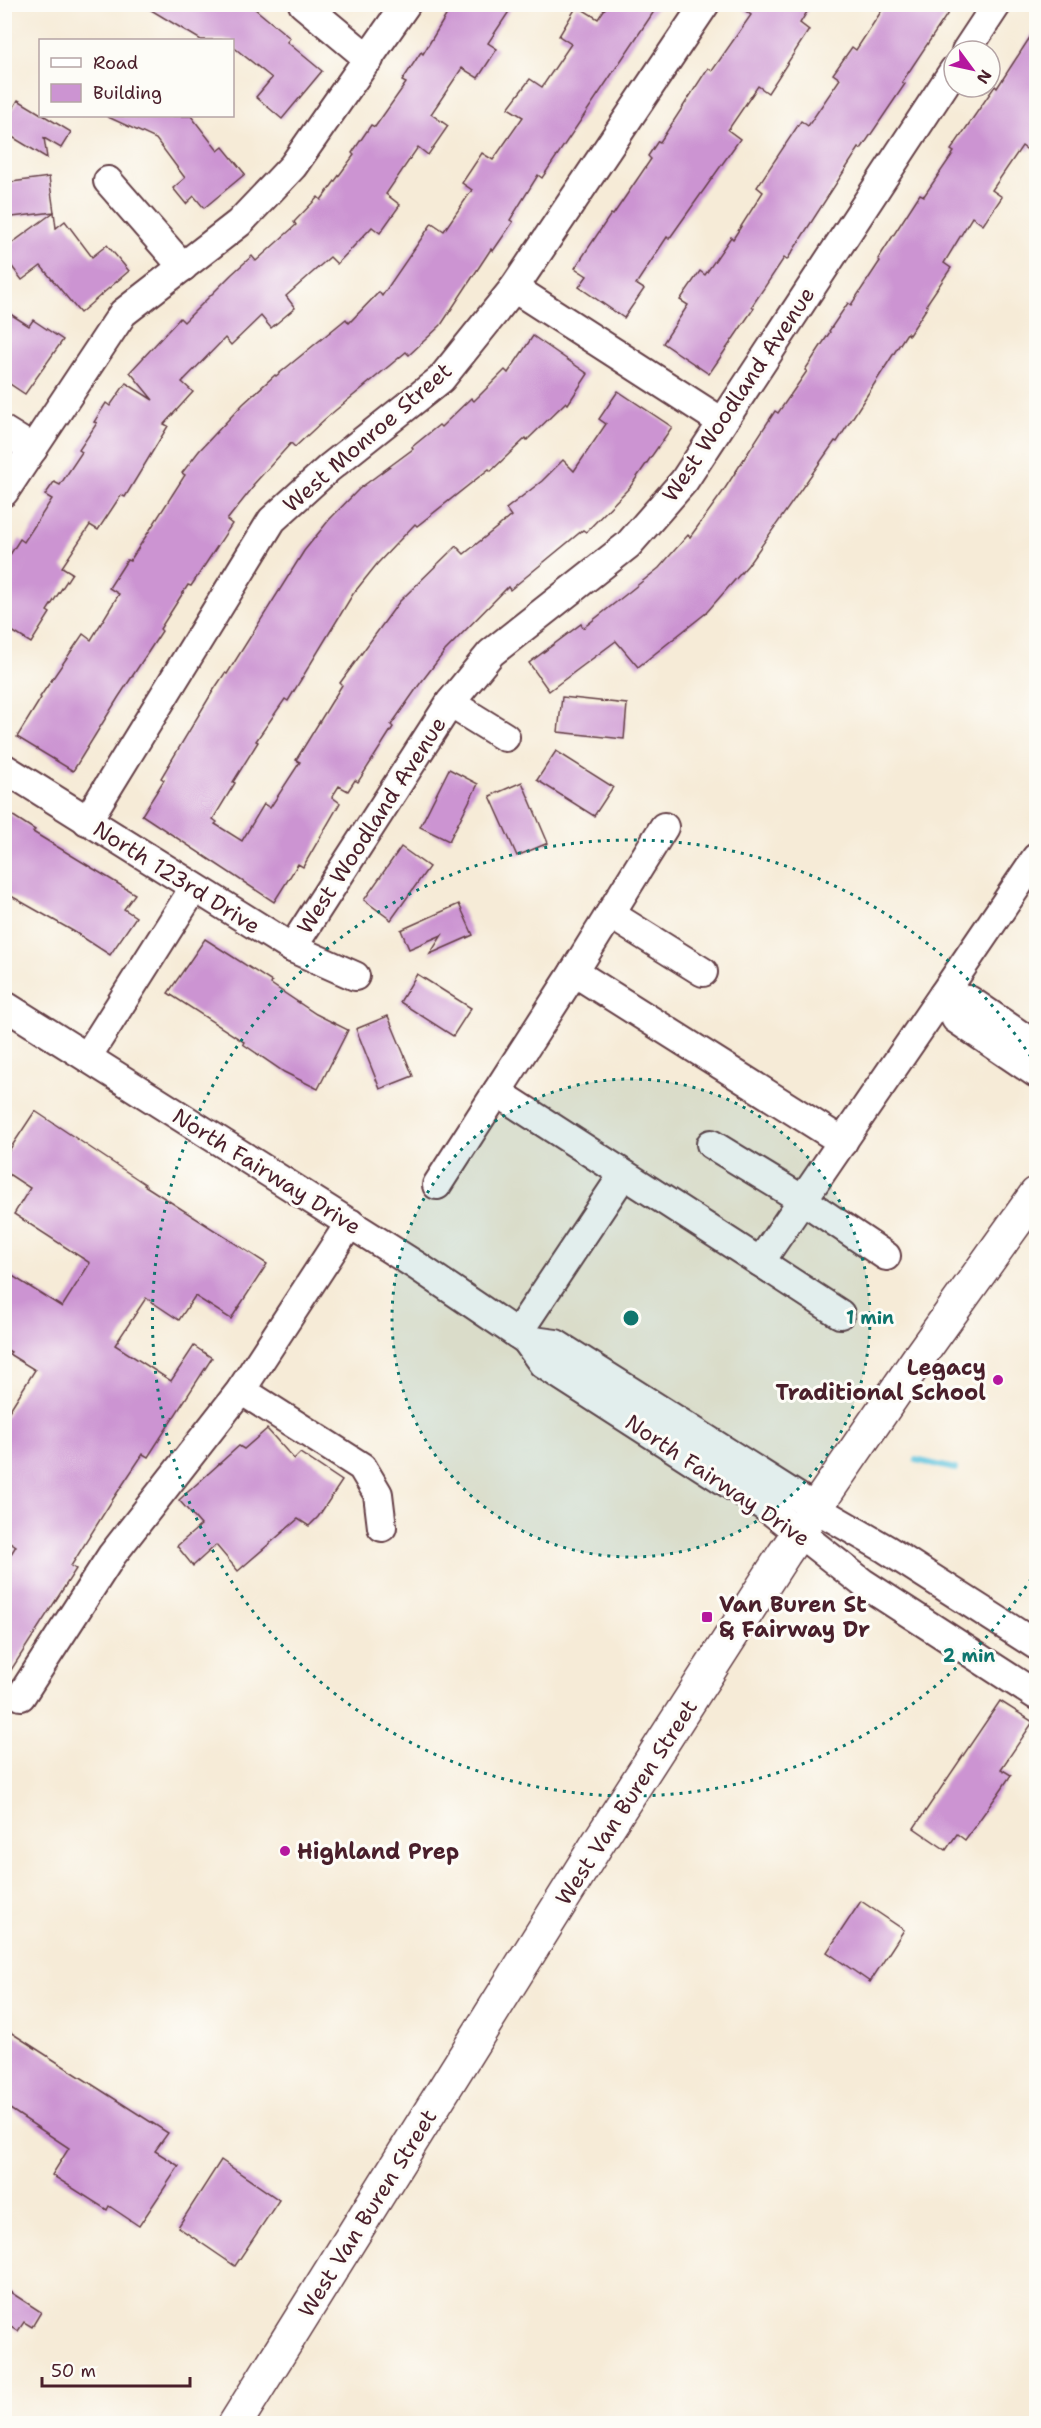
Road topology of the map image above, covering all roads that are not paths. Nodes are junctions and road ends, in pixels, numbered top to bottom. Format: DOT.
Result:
graph roads {
  1 [pos="303,4"];
  2 [pos="406,4"];
  3 [pos="705,4"];
  4 [pos="997,4"];
  5 [pos="974,39"];
  6 [pos="369,59"];
  7 [pos="942,88"];
  8 [pos="108,181"];
  9 [pos="183,267"];
  10 [pos="514,288"];
  11 [pos="722,422"];
  12 [pos="4,431"];
  13 [pos="33,448"];
  14 [pos="4,492"];
  15 [pos="450,703"];
  16 [pos="505,737"];
  17 [pos="4,768"];
  18 [pos="87,821"];
  19 [pos="664,827"];
  20 [pos="1036,858"];
  21 [pos="194,888"];
  22 [pos="610,914"];
  23 [pos="292,948"];
  24 [pos="574,972"];
  25 [pos="704,972"];
  26 [pos="355,976"];
  27 [pos="949,999"];
  28 [pos="4,1005"];
  29 [pos="1036,1046"];
  30 [pos="87,1057"];
  31 [pos="1036,1073"];
  32 [pos="497,1092"];
  33 [pos="843,1142"];
  34 [pos="711,1144"];
  35 [pos="623,1175"];
  36 [pos="437,1185"];
  37 [pos="1036,1194"];
  38 [pos="803,1200"];
  39 [pos="350,1223"];
  40 [pos="886,1256"];
  41 [pos="760,1262"];
  42 [pos="840,1314"];
  43 [pos="521,1337"];
  44 [pos="241,1390"];
  45 [pos="807,1521"];
  46 [pos="382,1527"];
  47 [pos="1036,1645"];
  48 [pos="1003,1674"];
  49 [pos="1036,1674"];
  50 [pos="1036,1695"];
  51 [pos="21,1696"];
  52 [pos="235,2424"];
  1 -- 6 [label="street"];
  2 -- 6 [label="street"];
  3 -- 10 [label="street, West Monroe Street"];
  4 -- 5 [label="street"];
  6 -- 9 [label="street"];
  7 -- 11 [label="street, West Woodland Avenue"];
  8 -- 9 [label="street"];
  9 -- 13 [label="street"];
  10 -- 11 [label="street"];
  10 -- 18 [label="street, West Monroe Street"];
  11 -- 15 [label="street, West Woodland Avenue"];
  12 -- 13 [label="street"];
  13 -- 14 [label="street"];
  15 -- 16 [label="street, West Woodland Avenue"];
  15 -- 23 [label="street, West Woodland Avenue"];
  17 -- 18 [label="street, North 123rd Drive"];
  18 -- 21 [label="street, North 123rd Drive"];
  19 -- 22 [label="street"];
  20 -- 27 [label="street"];
  21 -- 23 [label="street, North 123rd Drive"];
  21 -- 30 [label="street"];
  22 -- 24 [label="street"];
  22 -- 25 [label="street"];
  23 -- 26 [label="street, North 123rd Drive"];
  24 -- 32 [label="street"];
  24 -- 33 [label="street"];
  27 -- 29 [label="street"];
  27 -- 31 [label="street"];
  27 -- 33 [label="street"];
  28 -- 30 [label="street, North Fairway Drive"];
  30 -- 39 [label="street, North Fairway Drive"];
  32 -- 35 [label="street"];
  32 -- 36 [label="street"];
  33 -- 38 [label="street"];
  34 -- 38 [label="street"];
  35 -- 41 [label="street"];
  35 -- 43 [label="street"];
  37 -- 45 [label="main road, West Van Buren Street"];
  38 -- 40 [label="street"];
  38 -- 41 [label="street"];
  39 -- 43 [label="street, North Fairway Drive"];
  39 -- 44 [label="street"];
  41 -- 42 [label="street"];
  43 -- 45 [label="street, North Fairway Drive"];
  44 -- 46 [label="street"];
  44 -- 51 [label="street"];
  45 -- 47 [label="street, North Fairway Drive"];
  45 -- 48 [label="street, North Fairway Drive"];
  45 -- 52 [label="main road, West Van Buren Street"];
  48 -- 49 [label="street"];
  48 -- 50 [label="street, North Fairway Drive"];
}
